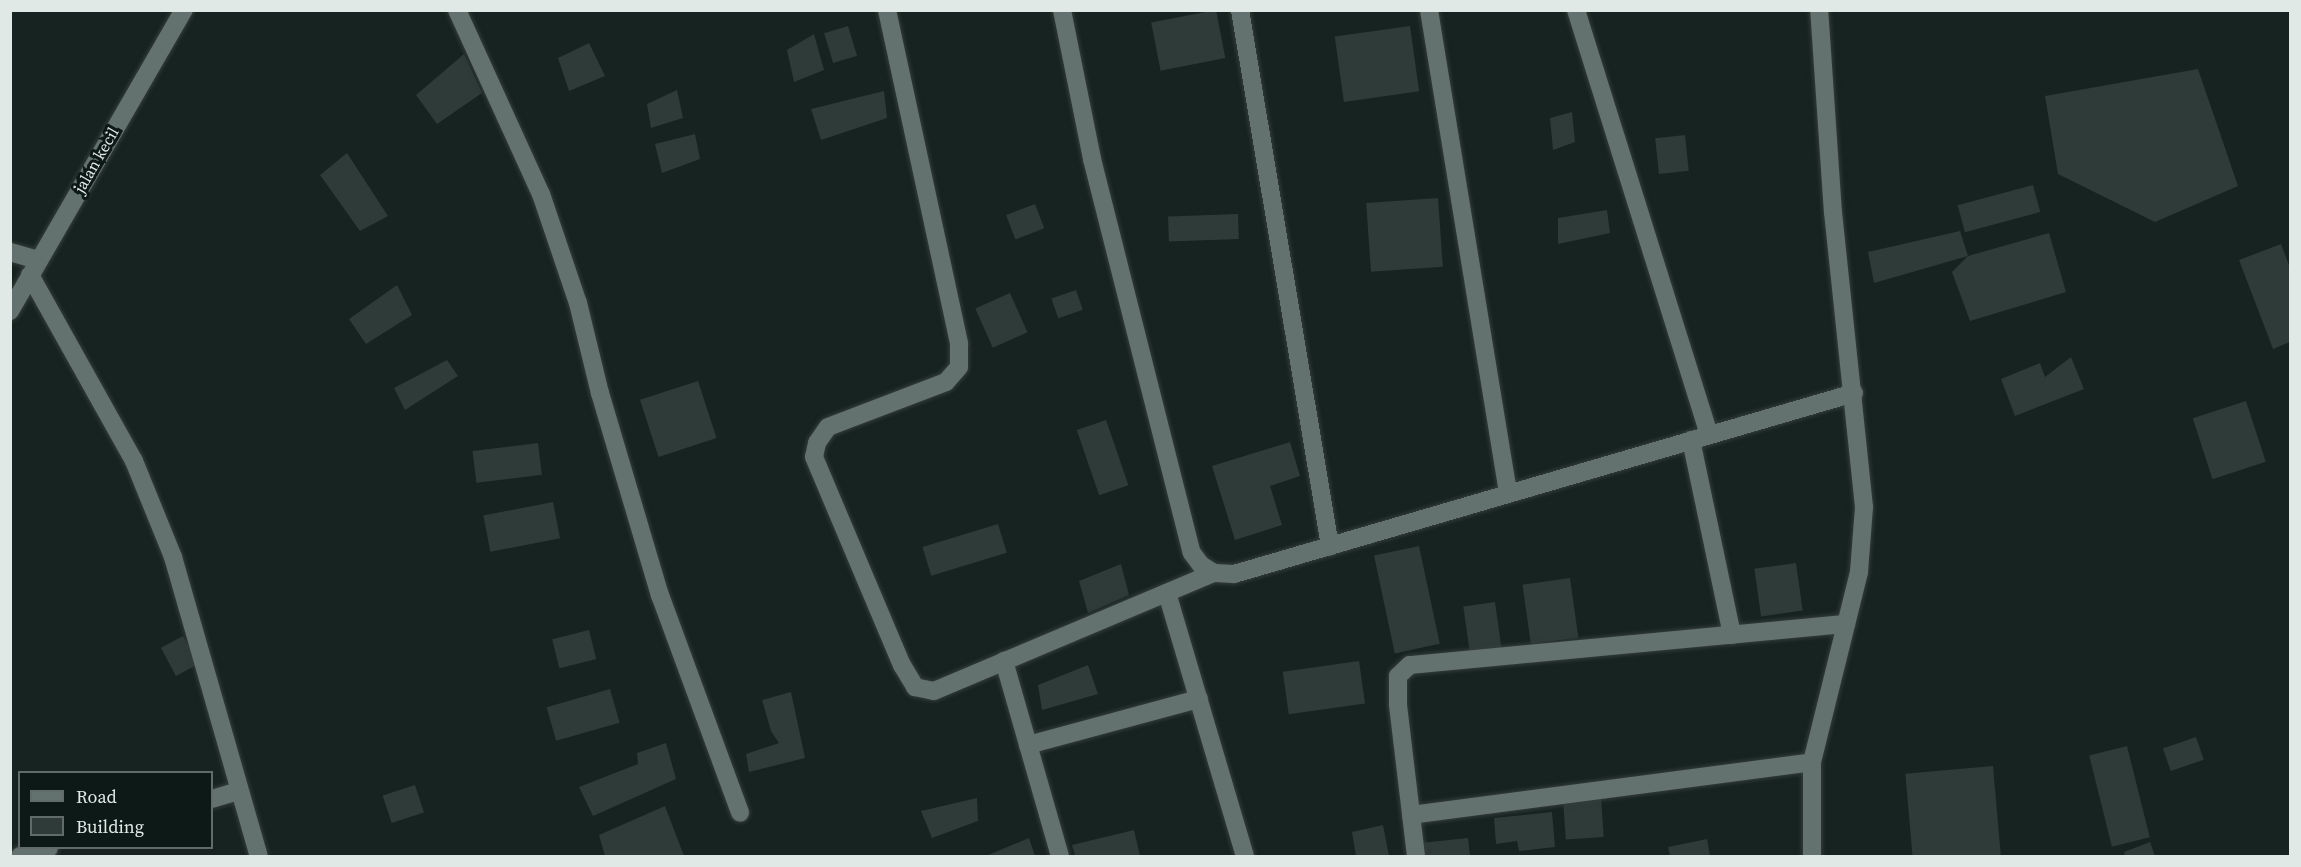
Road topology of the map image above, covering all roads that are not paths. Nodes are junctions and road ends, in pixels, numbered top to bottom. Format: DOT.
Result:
graph roads {
  1 [pos="184,10"];
  2 [pos="457,10"];
  3 [pos="887,10"];
  4 [pos="1062,10"];
  5 [pos="1240,10"];
  6 [pos="1429,10"];
  7 [pos="1576,10"];
  8 [pos="1819,10"];
  9 [pos="10,252"];
  10 [pos="34,267"];
  11 [pos="10,311"];
  12 [pos="1854,393"];
  13 [pos="1700,438"];
  14 [pos="1508,494"];
  15 [pos="1330,546"];
  16 [pos="1214,573"];
  17 [pos="1167,593"];
  18 [pos="1846,624"];
  19 [pos="1732,635"];
  20 [pos="1004,661"];
  21 [pos="1199,699"];
  22 [pos="1028,745"];
  23 [pos="1812,762"];
  24 [pos="238,791"];
  25 [pos="213,799"];
  26 [pos="740,813"];
  27 [pos="1411,815"];
  28 [pos="45,849"];
  29 [pos="20,856"];
  30 [pos="259,856"];
  31 [pos="1060,856"];
  32 [pos="1245,856"];
  33 [pos="1416,856"];
  34 [pos="1812,856"];
  1 -- 10 [label="street, jalan kecil"];
  2 -- 26 [label="street"];
  3 -- 20 [label="street"];
  4 -- 16 [label="street"];
  5 -- 15 [label="street"];
  6 -- 14 [label="street"];
  7 -- 13 [label="street"];
  8 -- 12 [label="street"];
  9 -- 10 [label="street"];
  10 -- 11 [label="street, jalan kecil"];
  10 -- 24 [label="street"];
  12 -- 13 [label="street"];
  12 -- 18 [label="street"];
  13 -- 14 [label="street"];
  13 -- 19 [label="street"];
  14 -- 15 [label="street"];
  15 -- 16 [label="street"];
  16 -- 17 [label="street"];
  17 -- 20 [label="street"];
  17 -- 21 [label="street"];
  18 -- 19 [label="street"];
  18 -- 23 [label="street"];
  19 -- 27 [label="street"];
  20 -- 22 [label="street"];
  21 -- 22 [label="street"];
  21 -- 32 [label="street"];
  22 -- 31 [label="street"];
  23 -- 27 [label="street"];
  23 -- 34 [label="street"];
  24 -- 25 [label="street"];
  24 -- 30 [label="street"];
  27 -- 33 [label="street"];
  28 -- 29 [label="street"];
}
